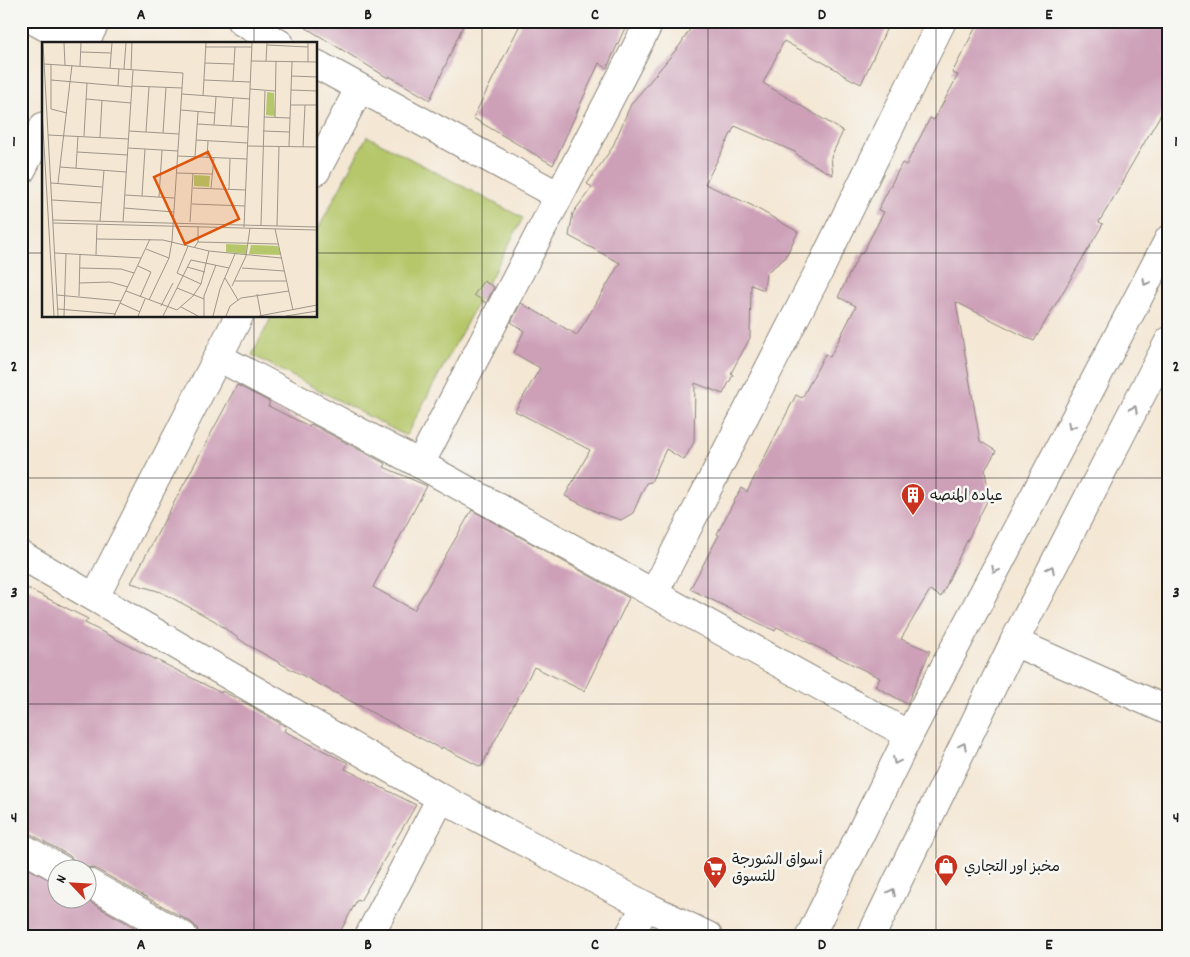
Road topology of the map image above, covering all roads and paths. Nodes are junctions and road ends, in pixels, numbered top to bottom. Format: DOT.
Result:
graph roads {
  1 [pos="35,21"];
  2 [pos="96,21"];
  3 [pos="241,21"];
  4 [pos="650,21"];
  5 [pos="942,21"];
  6 [pos="72,42"];
  7 [pos="85,42"];
  8 [pos="277,42"];
  9 [pos="318,65"];
  10 [pos="360,89"];
  11 [pos="42,130"];
  12 [pos="318,167"];
  13 [pos="21,171"];
  14 [pos="559,196"];
  15 [pos="1169,239"];
  16 [pos="238,318"];
  17 [pos="1169,341"];
  18 [pos="218,357"];
  19 [pos="420,464"];
  20 [pos="21,555"];
  21 [pos="654,593"];
  22 [pos="95,597"];
  23 [pos="1014,642"];
  24 [pos="1169,711"];
  25 [pos="909,735"];
  26 [pos="441,798"];
  27 [pos="21,847"];
  28 [pos="48,862"];
  29 [pos="98,889"];
  30 [pos="646,906"];
  31 [pos="183,936"];
  32 [pos="369,936"];
  33 [pos="629,936"];
  34 [pos="708,936"];
  35 [pos="810,936"];
  36 [pos="871,936"];
  1 -- 6 [label="street"];
  2 -- 7 [label="street"];
  3 -- 8 [label="street"];
  4 -- 14 [label="street"];
  5 -- 21 [label="street"];
  9 -- 10 [label="street"];
  10 -- 12 [label="street"];
  10 -- 14 [label="street"];
  11 -- 13 [label="street"];
  14 -- 19 [label="street"];
  15 -- 25 [label="street, one-way"];
  16 -- 18 [label="street"];
  23 -- 17 [label="street, one-way"];
  18 -- 19 [label="street"];
  18 -- 22 [label="street"];
  19 -- 21 [label="street"];
  20 -- 22 [label="street"];
  21 -- 25 [label="street"];
  22 -- 26 [label="street"];
  23 -- 24 [label="street"];
  36 -- 23 [label="street, one-way"];
  25 -- 35 [label="street, one-way"];
  26 -- 30 [label="street"];
  26 -- 32 [label="street"];
  27 -- 28 [label="street"];
  29 -- 31 [label="street"];
  30 -- 33 [label="street"];
  30 -- 34 [label="street"];
}
